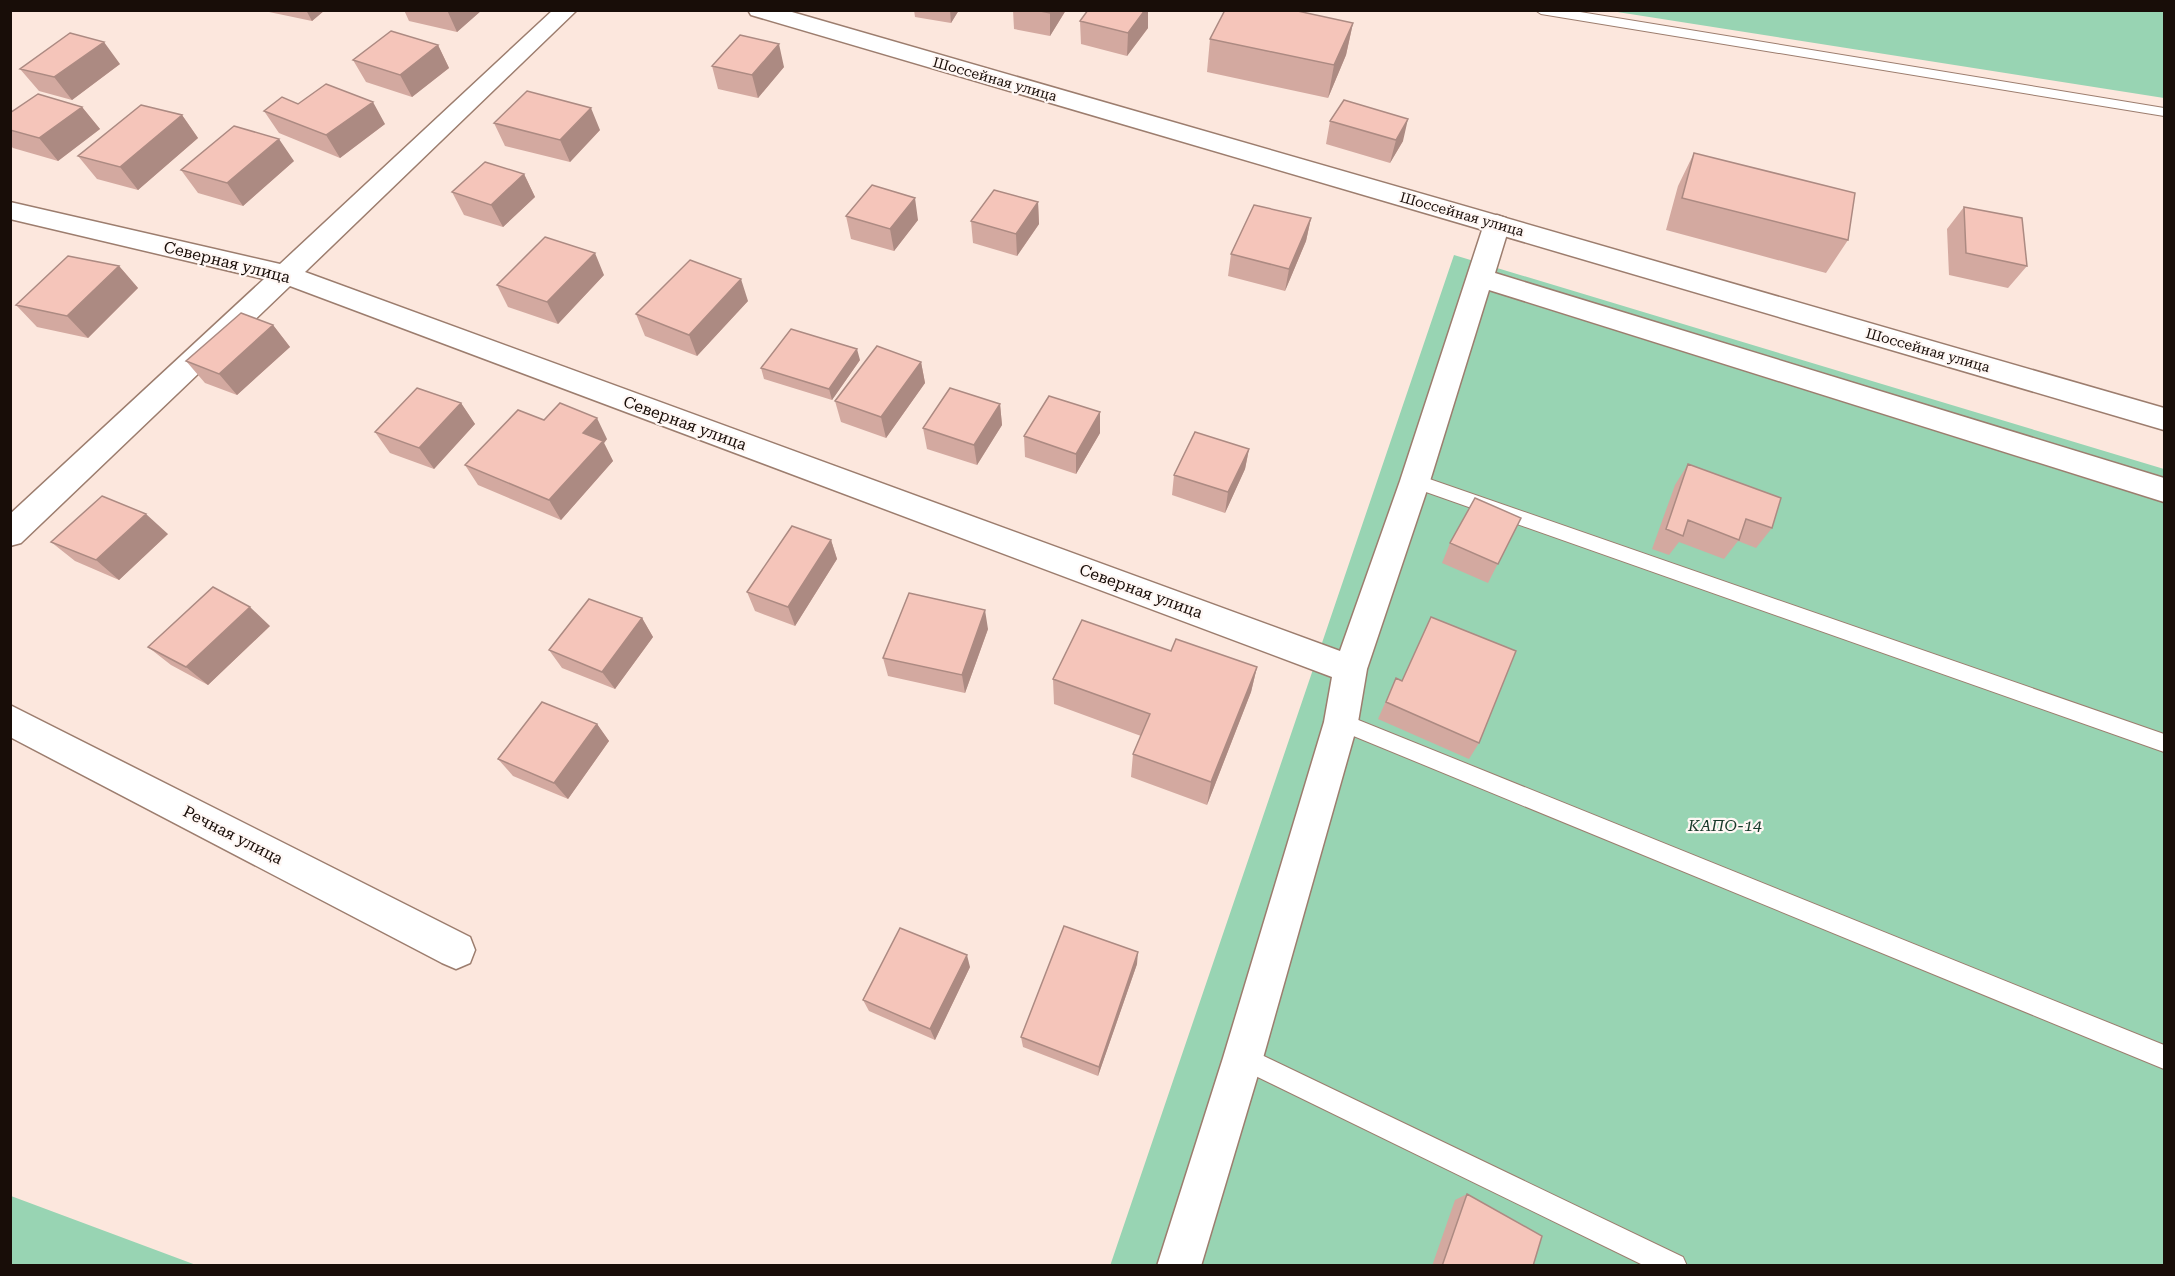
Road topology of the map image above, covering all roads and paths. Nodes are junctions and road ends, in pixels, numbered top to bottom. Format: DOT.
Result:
graph roads {
  1 [pos="566,10"];
  2 [pos="759,10"];
  3 [pos="1541,10"];
  4 [pos="2164,112"];
  5 [pos="10,210"];
  6 [pos="1497,225"];
  7 [pos="284,274"];
  8 [pos="1480,278"];
  9 [pos="2164,419"];
  10 [pos="1415,481"];
  11 [pos="2164,490"];
  12 [pos="10,534"];
  13 [pos="1350,669"];
  14 [pos="10,720"];
  15 [pos="1341,722"];
  16 [pos="2164,743"];
  17 [pos="456,950"];
  18 [pos="2164,1056"];
  19 [pos="1243,1058"];
  20 [pos="1179,1266"];
  21 [pos="1674,1266"];
  1 -- 7 [label="street"];
  2 -- 6 [label="street, Шоссейная улица"];
  3 -- 4 [label="lane"];
  5 -- 7 [label="street, Северная улица"];
  6 -- 8 [label="street"];
  6 -- 9 [label="street, Шоссейная улица"];
  7 -- 12 [label="street"];
  7 -- 13 [label="street, Северная улица"];
  8 -- 10 [label="street"];
  8 -- 11 [label="street"];
  10 -- 13 [label="street"];
  10 -- 16 [label="lane"];
  13 -- 15 [label="street"];
  14 -- 17 [label="street, Речная улица"];
  15 -- 18 [label="lane"];
  15 -- 19 [label="street"];
  19 -- 20 [label="street"];
  19 -- 21 [label="lane"];
}
